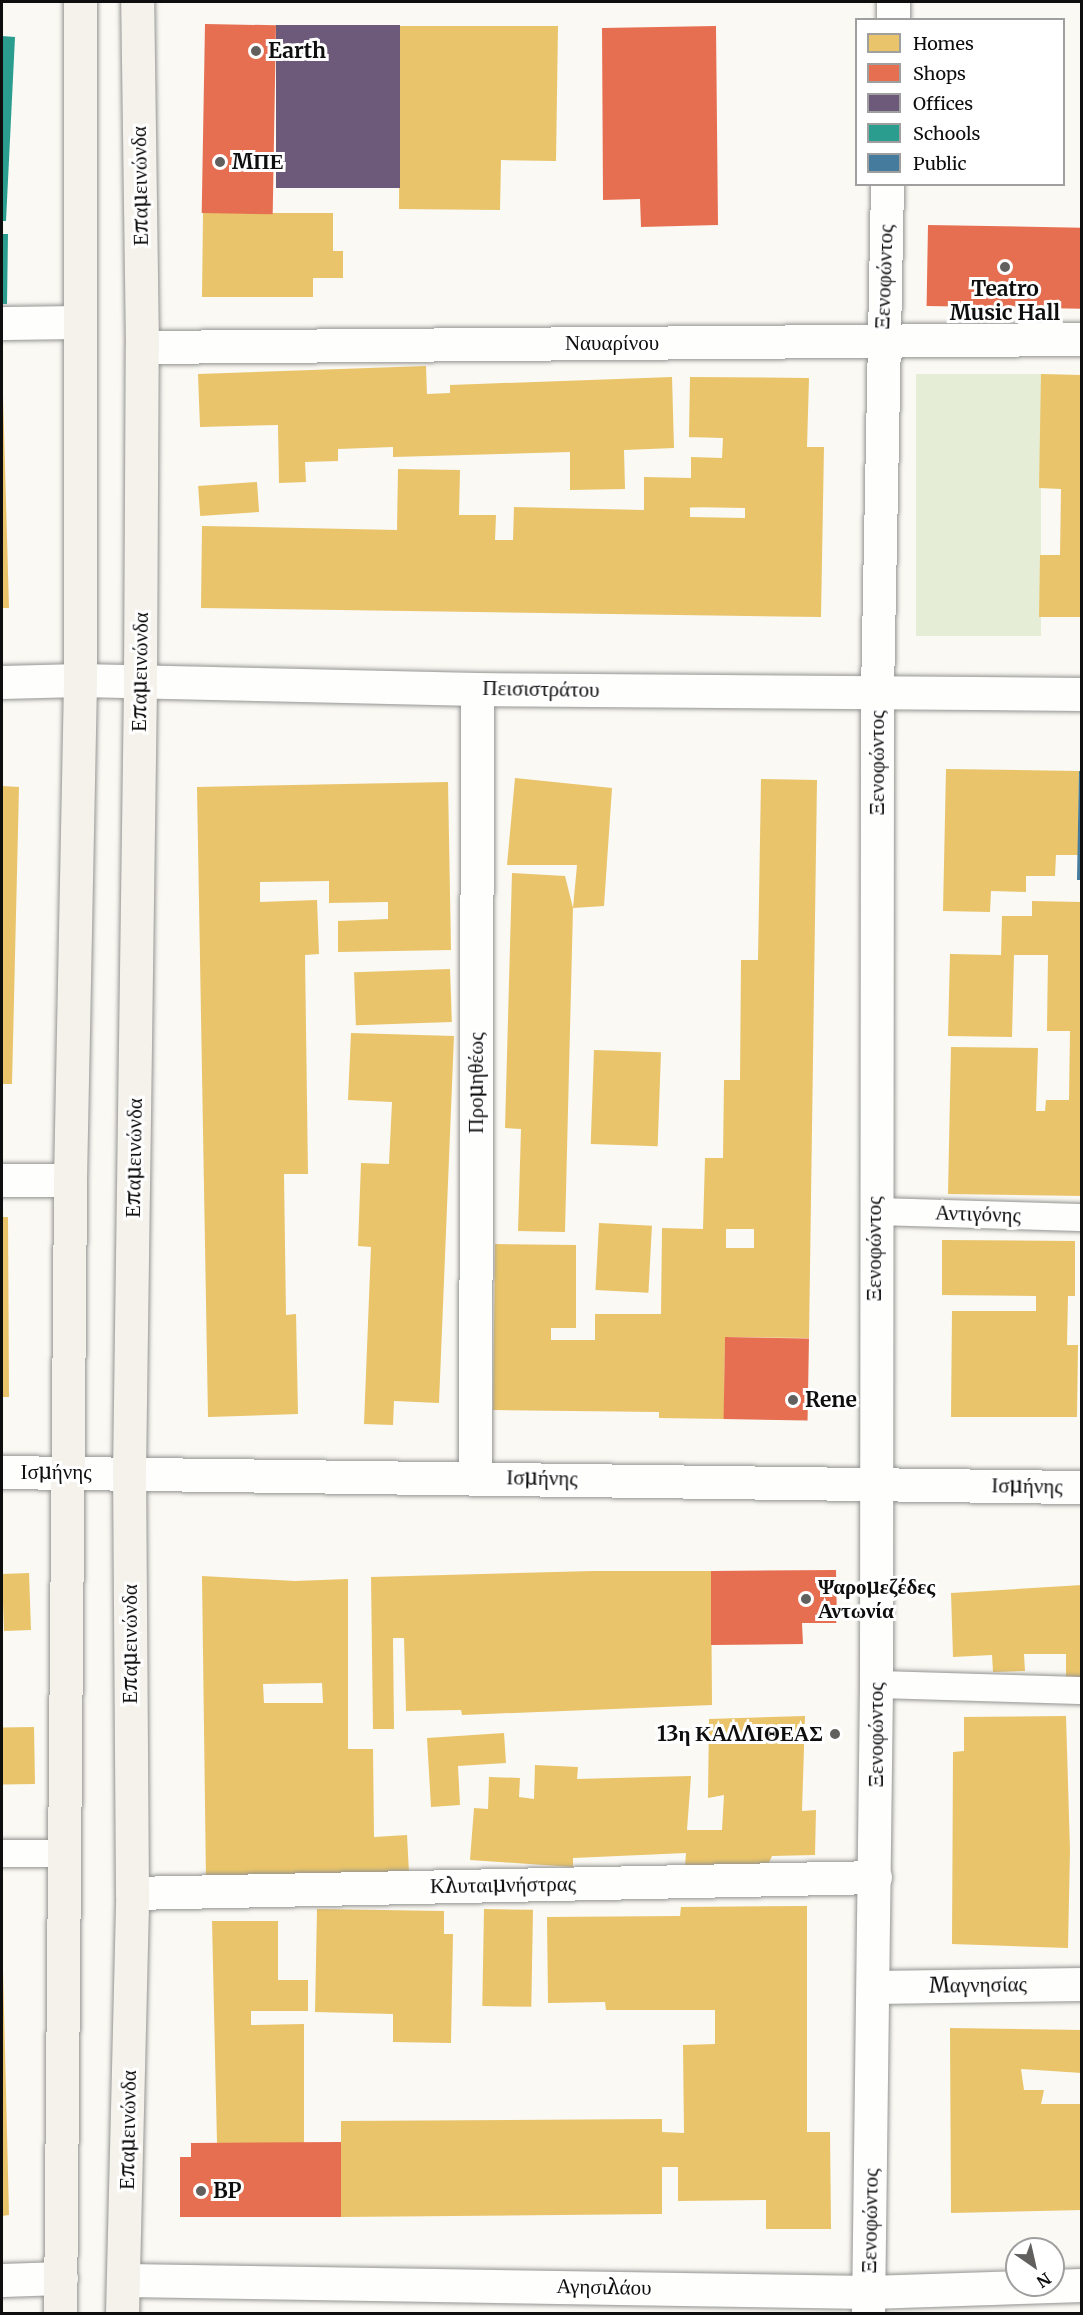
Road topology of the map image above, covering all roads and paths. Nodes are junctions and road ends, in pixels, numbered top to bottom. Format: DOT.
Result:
graph roads {
  1 [pos="80,2"];
  2 [pos="137,2"];
  3 [pos="893,2"];
  4 [pos="893,18"];
  5 [pos="887,186"];
  6 [pos="79,322"];
  7 [pos="2,323"];
  8 [pos="1082,339"];
  9 [pos="882,340"];
  10 [pos="142,347"];
  11 [pos="80,680"];
  12 [pos="140,681"];
  13 [pos="2,682"];
  14 [pos="477,689"];
  15 [pos="878,692"];
  16 [pos="1082,694"];
  17 [pos="2,1180"];
  18 [pos="70,1180"];
  19 [pos="874,1211"];
  20 [pos="1082,1217"];
  21 [pos="2,1472"];
  22 [pos="69,1472"];
  23 [pos="129,1473"];
  24 [pos="475,1478"];
  25 [pos="874,1483"];
  26 [pos="1082,1487"];
  27 [pos="876,1684"];
  28 [pos="1082,1690"];
  29 [pos="2,1853"];
  30 [pos="67,1853"];
  31 [pos="875,1877"];
  32 [pos="132,1893"];
  33 [pos="1082,1984"];
  34 [pos="874,1987"];
  35 [pos="61,2278"];
  36 [pos="2,2280"];
  37 [pos="126,2280"];
  38 [pos="1082,2285"];
  39 [pos="868,2303"];
  40 [pos="60,2313"];
  41 [pos="122,2313"];
  1 -- 6 [label="main road"];
  2 -- 10 [label="main road, Επαμεινώνδα"];
  3 -- 4 [label="street"];
  5 -- 9 [label="street, Ξενοφώντος"];
  6 -- 7 [label="street"];
  6 -- 11 [label="main road"];
  8 -- 9 [label="street, Ναυαρίνου"];
  9 -- 10 [label="street, Ναυαρίνου"];
  9 -- 15 [label="street, Ξενοφώντος"];
  10 -- 12 [label="main road, Επαμεινώνδα"];
  11 -- 12 [label="street, Πεισιστράτου"];
  11 -- 13 [label="street, Πεισιστράτου"];
  11 -- 18 [label="main road"];
  12 -- 14 [label="street, Πεισιστράτου"];
  12 -- 23 [label="main road, Επαμεινώνδα"];
  14 -- 15 [label="street, Πεισιστράτου"];
  14 -- 24 [label="street, Προμηθέως"];
  15 -- 16 [label="street, Πεισιστράτου"];
  15 -- 19 [label="street, Ξενοφώντος"];
  17 -- 18 [label="street"];
  18 -- 22 [label="main road"];
  19 -- 20 [label="street, Αντιγόνης"];
  19 -- 25 [label="street, Ξενοφώντος"];
  21 -- 22 [label="street, Ισμήνης"];
  22 -- 23 [label="street, Ισμήνης"];
  22 -- 30 [label="main road"];
  23 -- 24 [label="street, Ισμήνης"];
  23 -- 32 [label="main road, Επαμεινώνδα"];
  24 -- 25 [label="street, Ισμήνης"];
  25 -- 26 [label="street, Ισμήνης"];
  25 -- 27 [label="street, Ξενοφώντος"];
  27 -- 28 [label="street"];
  27 -- 31 [label="street, Ξενοφώντος"];
  29 -- 30 [label="street"];
  30 -- 35 [label="main road"];
  31 -- 32 [label="street, Κλυταιμνήστρας"];
  31 -- 34 [label="street, Ξενοφώντος"];
  32 -- 37 [label="main road, Επαμεινώνδα"];
  33 -- 34 [label="street, Μαγνησίας"];
  34 -- 39 [label="street, Ξενοφώντος"];
  35 -- 36 [label="street"];
  35 -- 40 [label="main road"];
  37 -- 39 [label="street, Αγησιλάου"];
  37 -- 41 [label="main road, Επαμεινώνδα"];
  38 -- 39 [label="street, Αγησιλάου"];
}
